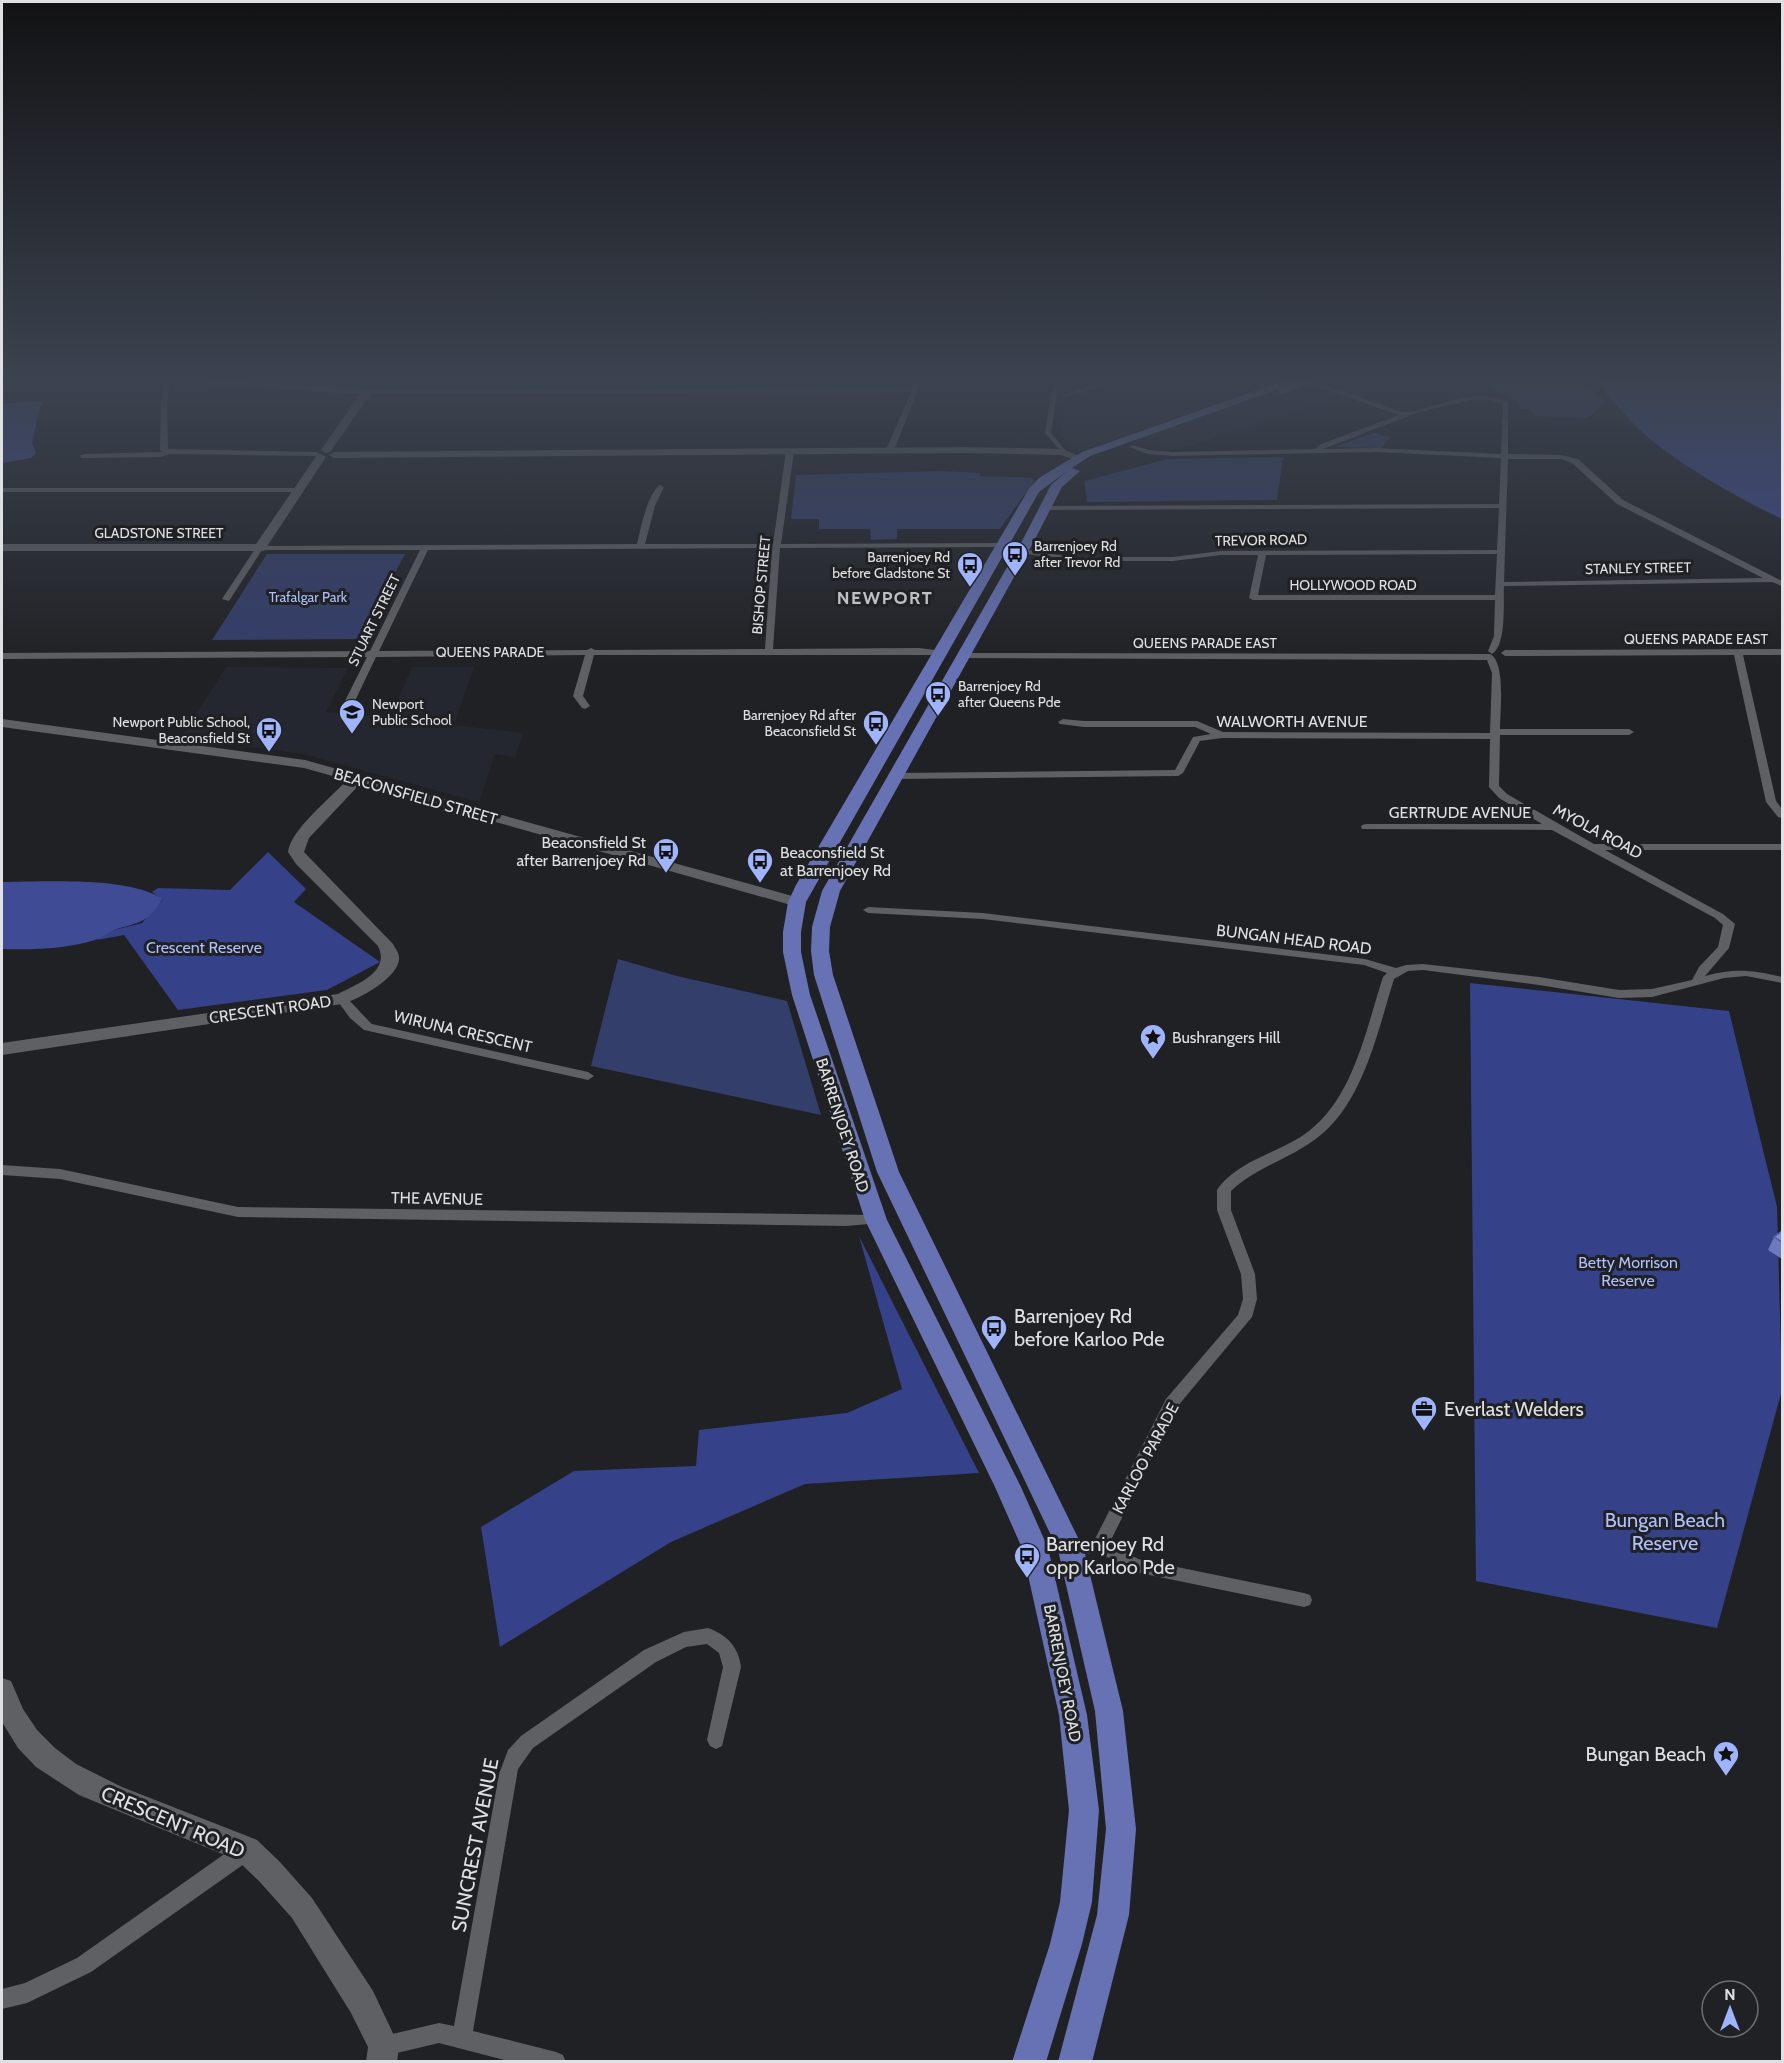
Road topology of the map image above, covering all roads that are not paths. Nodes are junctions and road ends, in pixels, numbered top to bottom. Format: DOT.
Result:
graph roads {
  1 [pos="308,476"];
  2 [pos="787,476"];
  3 [pos="1050,476"];
  4 [pos="1068,476"];
  5 [pos="1504,476"];
  6 [pos="1591,476"];
  7 [pos="660,487"];
  8 [pos="2,490"];
  9 [pos="297,490"];
  10 [pos="1026,506"];
  11 [pos="1503,506"];
  12 [pos="1046,508"];
  13 [pos="641,545"];
  14 [pos="777,545"];
  15 [pos="1001,545"];
  16 [pos="425,547"];
  17 [pos="2,548"];
  18 [pos="260,548"];
  19 [pos="1022,551"];
  20 [pos="1501,552"];
  21 [pos="1262,553"];
  22 [pos="1780,582"];
  23 [pos="1501,584"];
  24 [pos="1500,597"];
  25 [pos="226,598"];
  26 [pos="1498,636"];
  27 [pos="2,647"];
  28 [pos="591,651"];
  29 [pos="769,651"];
  30 [pos="1782,652"];
  31 [pos="372,653"];
  32 [pos="940,653"];
  33 [pos="1738,653"];
  34 [pos="19,654"];
  35 [pos="1490,655"];
  36 [pos="2,656"];
  37 [pos="962,656"];
  38 [pos="1505,656"];
  39 [pos="1496,673"];
  40 [pos="348,705"];
  41 [pos="585,706"];
  42 [pos="1064,722"];
  43 [pos="2,723"];
  44 [pos="1629,732"];
  45 [pos="1495,734"];
  46 [pos="1222,735"];
  47 [pos="895,776"];
  48 [pos="357,779"];
  49 [pos="1782,815"];
  50 [pos="1366,827"];
  51 [pos="1554,827"];
  52 [pos="1782,846"];
  53 [pos="1594,847"];
  54 [pos="797,902"];
  55 [pos="824,907"];
  56 [pos="868,910"];
  57 [pos="1396,972"];
  58 [pos="1782,980"];
  59 [pos="1696,982"];
  60 [pos="342,999"];
  61 [pos="2,1049"];
  62 [pos="588,1076"];
  63 [pos="2,1170"];
  64 [pos="876,1220"];
  65 [pos="1100,1545"];
  66 [pos="1071,1550"];
  67 [pos="1044,1577"];
  68 [pos="1304,1600"];
  69 [pos="2,1690"];
  70 [pos="716,1740"];
  71 [pos="247,1850"];
  72 [pos="2,1999"];
  73 [pos="462,2037"];
  74 [pos="382,2054"];
  75 [pos="556,2061"];
  76 [pos="1029,2061"];
  77 [pos="1075,2061"];
  1 -- 9 [label="street"];
  2 -- 14 [label="street, BISHOP STREET"];
  3 -- 10 [label="main road, BARRENJOEY ROAD"];
  4 -- 12 [label="main road, BARRENJOEY ROAD"];
  5 -- 11 [label="street"];
  6 -- 22 [label="street"];
  7 -- 13 [label="street"];
  8 -- 9 [label="street"];
  9 -- 18 [label="street"];
  10 -- 12 [label="main road"];
  10 -- 15 [label="main road, BARRENJOEY ROAD"];
  11 -- 12 [label="street"];
  11 -- 20 [label="street"];
  12 -- 19 [label="main road, BARRENJOEY ROAD"];
  13 -- 14 [label="street, GLADSTONE STREET"];
  13 -- 16 [label="street, GLADSTONE STREET"];
  14 -- 15 [label="street, GLADSTONE STREET"];
  14 -- 29 [label="street, BISHOP STREET"];
  15 -- 19 [label="main road"];
  15 -- 32 [label="main road, BARRENJOEY ROAD"];
  16 -- 18 [label="street, GLADSTONE STREET"];
  16 -- 31 [label="street, STUART STREET"];
  17 -- 18 [label="street, GLADSTONE STREET"];
  18 -- 25 [label="street"];
  19 -- 21 [label="street, TREVOR ROAD"];
  19 -- 37 [label="main road, BARRENJOEY ROAD"];
  20 -- 21 [label="street, TREVOR ROAD"];
  20 -- 23 [label="street"];
  21 -- 24 [label="street, HOLLYWOOD ROAD"];
  22 -- 23 [label="street, STANLEY STREET"];
  23 -- 24 [label="street"];
  24 -- 26 [label="street"];
  26 -- 35 [label="street"];
  26 -- 38 [label="street"];
  27 -- 34 [label="street, QUEENS PARADE"];
  28 -- 29 [label="street, QUEENS PARADE"];
  28 -- 31 [label="street, QUEENS PARADE"];
  28 -- 41 [label="street"];
  29 -- 32 [label="street, QUEENS PARADE"];
  30 -- 33 [label="street, QUEENS PARADE EAST"];
  31 -- 34 [label="street, QUEENS PARADE"];
  31 -- 40 [label="street, STUART STREET"];
  32 -- 37 [label="main road, QUEENS PARADE"];
  32 -- 54 [label="main road, BARRENJOEY ROAD"];
  33 -- 38 [label="street, QUEENS PARADE EAST"];
  33 -- 49 [label="street"];
  34 -- 36 [label="street, QUEENS PARADE"];
  35 -- 37 [label="street, QUEENS PARADE EAST"];
  35 -- 38 [label="street, QUEENS PARADE EAST"];
  35 -- 39 [label="street, MYOLA ROAD"];
  37 -- 47 [label="main road, BARRENJOEY ROAD"];
  38 -- 39 [label="street, MYOLA ROAD"];
  39 -- 45 [label="street, MYOLA ROAD"];
  42 -- 46 [label="street"];
  43 -- 48 [label="street, BEACONSFIELD STREET"];
  44 -- 45 [label="street, WALWORTH AVENUE"];
  45 -- 46 [label="street, WALWORTH AVENUE"];
  45 -- 51 [label="street, MYOLA ROAD"];
  46 -- 47 [label="street, WALWORTH AVENUE"];
  47 -- 55 [label="main road, BARRENJOEY ROAD"];
  48 -- 54 [label="street, BEACONSFIELD STREET"];
  48 -- 60 [label="street, CRESCENT ROAD"];
  50 -- 51 [label="street, GERTRUDE AVENUE"];
  51 -- 53 [label="street, MYOLA ROAD"];
  52 -- 53 [label="street"];
  53 -- 59 [label="street, MYOLA ROAD"];
  54 -- 55 [label="main road, BEACONSFIELD STREET"];
  54 -- 64 [label="main road, BARRENJOEY ROAD"];
  55 -- 66 [label="main road, BARRENJOEY ROAD"];
  56 -- 57 [label="street, BUNGAN HEAD ROAD"];
  57 -- 59 [label="street, BUNGAN HEAD ROAD"];
  57 -- 65 [label="street, KARLOO PARADE"];
  58 -- 59 [label="street, BUNGAN HEAD ROAD"];
  60 -- 61 [label="street, CRESCENT ROAD"];
  60 -- 62 [label="street, WIRUNA CRESCENT"];
  63 -- 64 [label="street, THE AVENUE"];
  64 -- 67 [label="main road, BARRENJOEY ROAD"];
  65 -- 66 [label="street"];
  65 -- 68 [label="street"];
  66 -- 67 [label="main road"];
  66 -- 77 [label="main road, BARRENJOEY ROAD"];
  67 -- 76 [label="main road, BARRENJOEY ROAD"];
  69 -- 71 [label="street, CRESCENT ROAD"];
  70 -- 73 [label="street, SUNCREST AVENUE"];
  71 -- 72 [label="street"];
  71 -- 74 [label="street, CRESCENT ROAD"];
  73 -- 74 [label="street"];
  73 -- 75 [label="street"];
}
